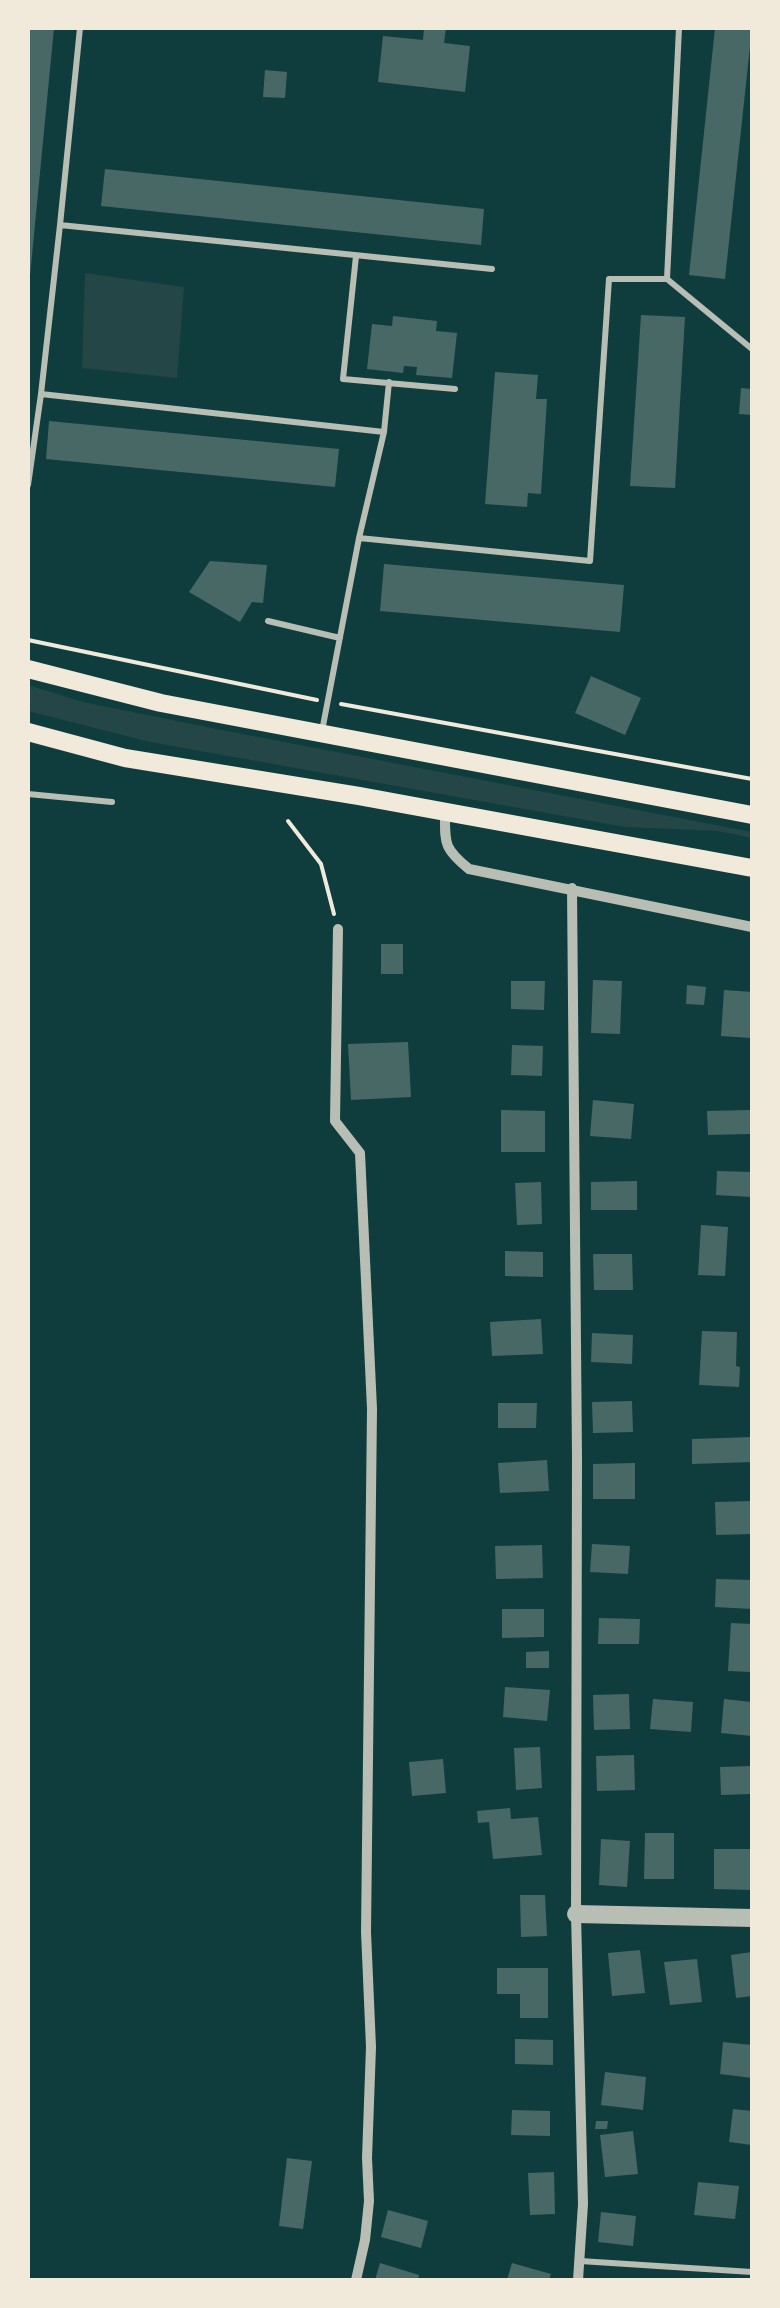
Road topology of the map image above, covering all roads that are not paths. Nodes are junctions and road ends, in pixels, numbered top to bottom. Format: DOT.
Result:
graph roads {
  1 [pos="80,28"];
  2 [pos="680,28"];
  3 [pos="60,224"];
  4 [pos="356,256"];
  5 [pos="492,269"];
  6 [pos="667,279"];
  7 [pos="752,349"];
  8 [pos="389,382"];
  9 [pos="455,389"];
  10 [pos="41,394"];
  11 [pos="384,432"];
  12 [pos="28,485"];
  13 [pos="359,538"];
  14 [pos="268,621"];
  15 [pos="340,638"];
  16 [pos="28,670"];
  17 [pos="28,732"];
  18 [pos="321,732"];
  19 [pos="28,794"];
  20 [pos="112,802"];
  21 [pos="446,812"];
  22 [pos="752,815"];
  23 [pos="752,868"];
  24 [pos="572,888"];
  25 [pos="752,927"];
  26 [pos="338,929"];
  27 [pos="576,1914"];
  28 [pos="752,1918"];
  29 [pos="579,2261"];
  30 [pos="752,2272"];
  31 [pos="356,2280"];
  32 [pos="578,2280"];
  1 -- 3 [label="lane"];
  2 -- 6 [label="lane"];
  3 -- 4 [label="lane"];
  3 -- 10 [label="lane"];
  4 -- 5 [label="lane"];
  4 -- 8 [label="lane"];
  6 -- 7 [label="lane"];
  6 -- 13 [label="lane"];
  8 -- 9 [label="lane"];
  8 -- 11 [label="lane"];
  10 -- 11 [label="lane"];
  10 -- 12 [label="lane"];
  11 -- 13 [label="lane"];
  13 -- 15 [label="lane"];
  14 -- 15 [label="lane"];
  15 -- 18 [label="lane"];
  16 -- 18 [label="main road"];
  17 -- 21 [label="main road"];
  18 -- 22 [label="main road"];
  19 -- 20 [label="lane"];
  21 -- 23 [label="main road"];
  21 -- 24 [label="street"];
  24 -- 25 [label="street"];
  24 -- 27 [label="street"];
  26 -- 31 [label="street"];
  27 -- 28 [label="street"];
  27 -- 29 [label="street"];
  29 -- 30 [label="lane"];
  29 -- 32 [label="street"];
}
